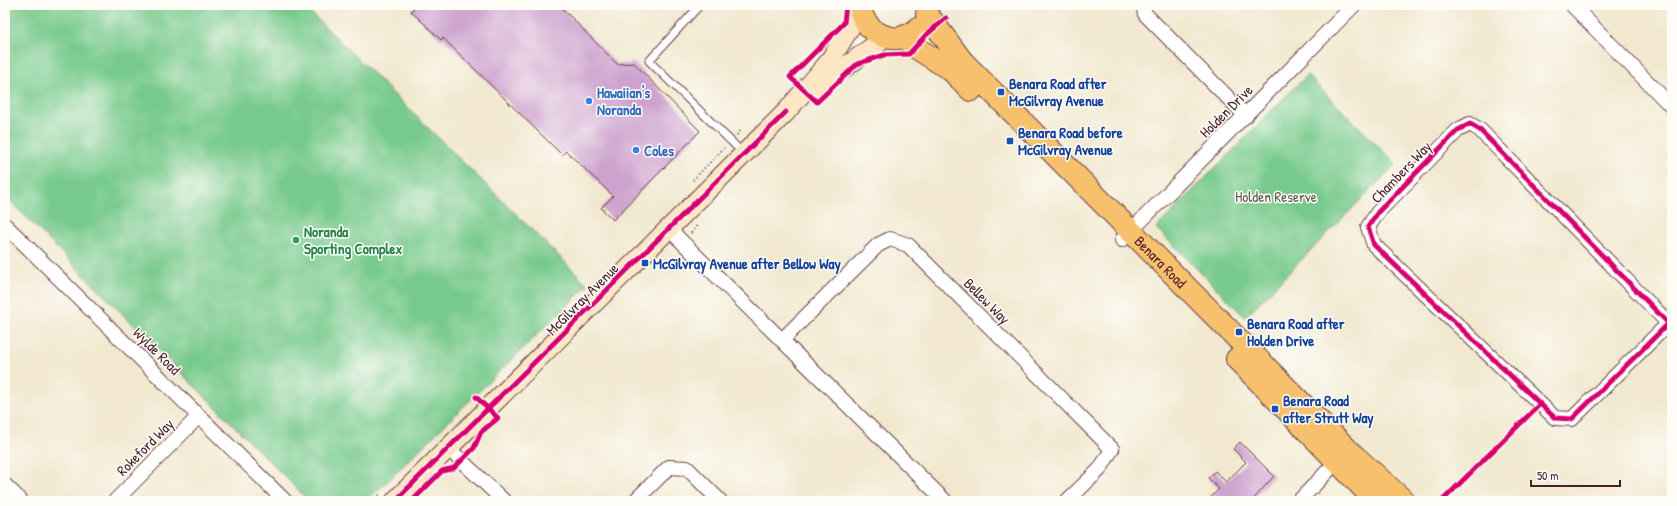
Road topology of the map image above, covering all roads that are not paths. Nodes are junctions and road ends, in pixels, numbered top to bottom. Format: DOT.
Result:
graph roads {
  1 [pos="700,5"];
  2 [pos="1143,5"];
  3 [pos="1354,5"];
  4 [pos="1572,5"];
  5 [pos="860,7"];
  6 [pos="928,7"];
  7 [pos="895,37"];
  8 [pos="1670,99"];
  9 [pos="786,112"];
  10 [pos="1246,116"];
  11 [pos="744,154"];
  12 [pos="5,226"];
  13 [pos="675,235"];
  14 [pos="1126,235"];
  15 [pos="1670,326"];
  16 [pos="782,340"];
  17 [pos="199,416"];
  18 [pos="448,449"];
  19 [pos="1342,456"];
  20 [pos="5,485"];
  21 [pos="21,501"];
  22 [pos="115,501"];
  23 [pos="285,501"];
  24 [pos="395,501"];
  25 [pos="504,501"];
  26 [pos="635,501"];
  27 [pos="720,501"];
  28 [pos="945,501"];
  29 [pos="1067,501"];
  30 [pos="1299,501"];
  31 [pos="1376,501"];
  32 [pos="1404,501"];
  1 -- 11 [label="lane"];
  2 -- 10 [label="street"];
  3 -- 10 [label="street, Holden Drive"];
  4 -- 8 [label="street"];
  5 -- 7 [label="main road, Benara Road"];
  5 -- 9 [label="main road, McGilvray Avenue"];
  6 -- 7 [label="main road"];
  6 -- 14 [label="main road, Benara Road"];
  7 -- 9 [label="main road, McGilvray Avenue"];
  7 -- 14 [label="main road, Benara Road"];
  9 -- 11 [label="main road, McGilvray Avenue"];
  10 -- 14 [label="street, Holden Drive"];
  11 -- 13 [label="main road, McGilvray Avenue"];
  12 -- 17 [label="street, Wylde Road"];
  13 -- 16 [label="street"];
  13 -- 18 [label="main road, McGilvray Avenue"];
  14 -- 19 [label="main road, Benara Road"];
  15 -- 15 [label="street, Chambers Way"];
  16 -- 28 [label="street"];
  16 -- 29 [label="street, Bellew Way"];
  17 -- 22 [label="street, Rokeford Way"];
  17 -- 23 [label="street, Wylde Road"];
  18 -- 24 [label="main road, McGilvray Avenue"];
  18 -- 25 [label="street"];
  19 -- 30 [label="street"];
  19 -- 31 [label="main road, Benara Road"];
  19 -- 32 [label="main road, Benara Road"];
  20 -- 21 [label="street"];
  26 -- 27 [label="street"];
}
